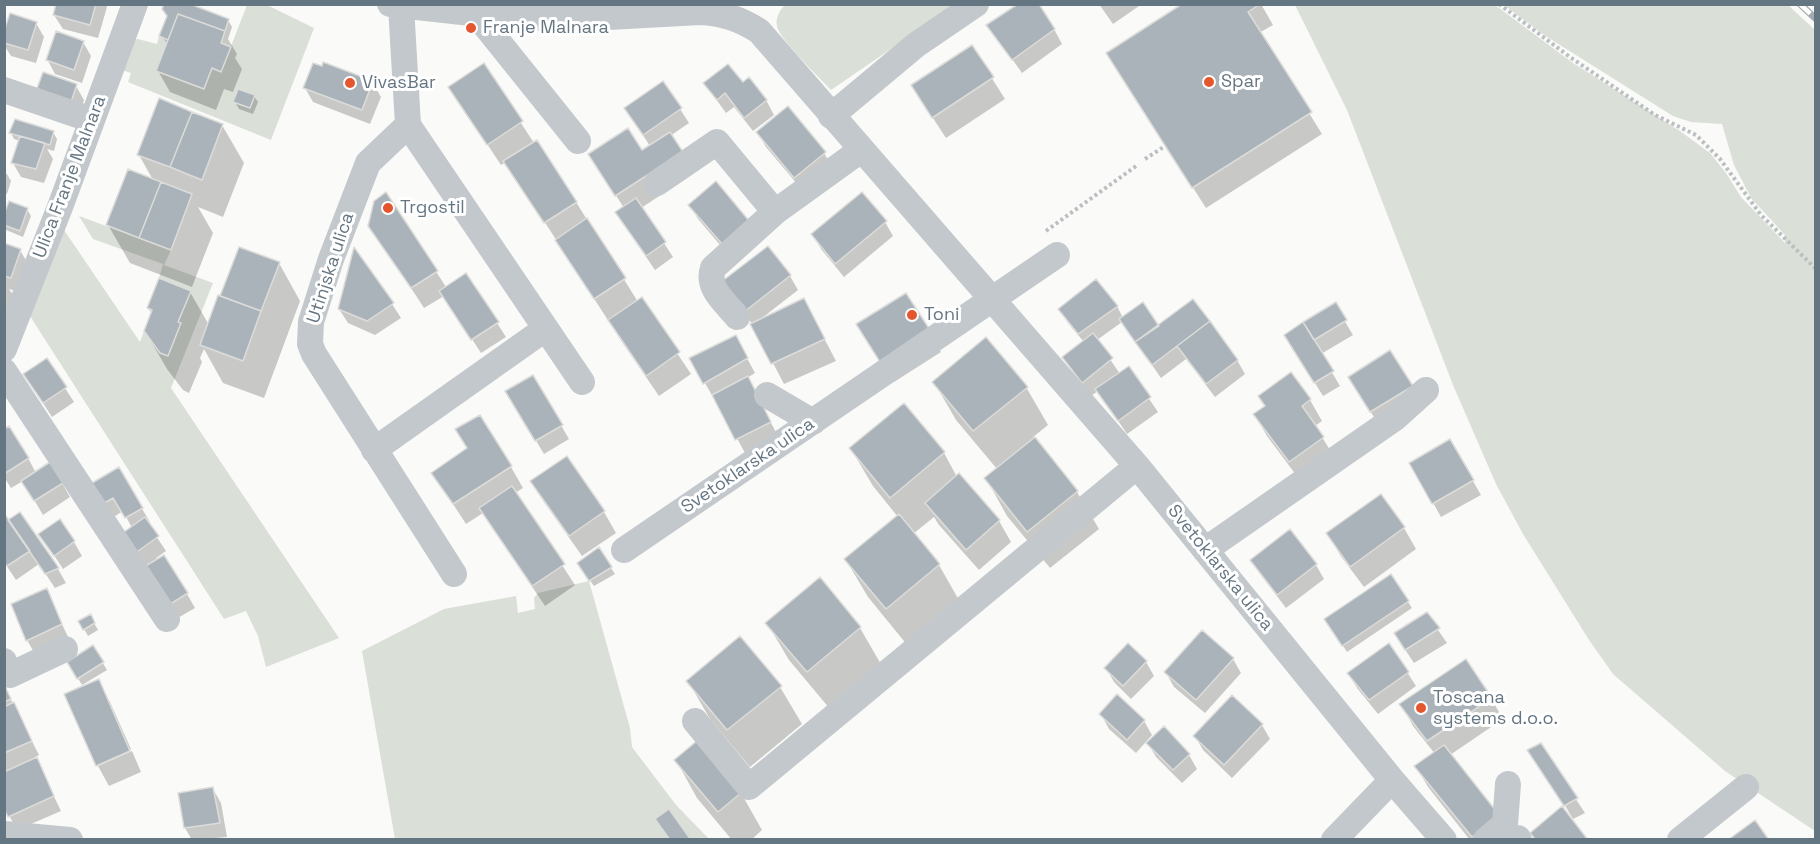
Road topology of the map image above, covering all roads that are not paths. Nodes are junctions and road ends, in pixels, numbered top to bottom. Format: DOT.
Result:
graph roads {
  1 [pos="135,4"];
  2 [pos="976,4"];
  3 [pos="395,5"];
  4 [pos="700,8"];
  5 [pos="751,13"];
  6 [pos="476,14"];
  7 [pos="4,90"];
  8 [pos="831,116"];
  9 [pos="92,120"];
  10 [pos="408,125"];
  11 [pos="578,141"];
  12 [pos="861,150"];
  13 [pos="657,183"];
  14 [pos="775,212"];
  15 [pos="1057,255"];
  16 [pos="992,300"];
  17 [pos="737,317"];
  18 [pos="545,329"];
  19 [pos="4,349"];
  20 [pos="4,371"];
  21 [pos="582,382"];
  22 [pos="1426,390"];
  23 [pos="767,395"];
  24 [pos="813,422"];
  25 [pos="374,450"];
  26 [pos="1137,466"];
  27 [pos="624,550"];
  28 [pos="1205,550"];
  29 [pos="453,574"];
  30 [pos="167,619"];
  31 [pos="65,649"];
  32 [pos="4,661"];
  33 [pos="695,721"];
  34 [pos="1392,780"];
  35 [pos="1508,784"];
  36 [pos="1746,787"];
  37 [pos="4,834"];
  38 [pos="70,840"];
  39 [pos="1334,840"];
  40 [pos="1444,840"];
  41 [pos="1486,840"];
  42 [pos="1680,840"];
  1 -- 9 [label="street, Ulica Franje Malnara"];
  2 -- 8 [label="street"];
  3 -- 6 [label="street"];
  3 -- 10 [label="street"];
  4 -- 5 [label="street"];
  4 -- 6 [label="street"];
  5 -- 8 [label="street, Svetoklarska ulica"];
  6 -- 11 [label="street"];
  7 -- 9 [label="street"];
  8 -- 12 [label="street, Svetoklarska ulica"];
  9 -- 19 [label="street, Ulica Franje Malnara"];
  10 -- 18 [label="street"];
  10 -- 25 [label="street, Utinjska ulica"];
  12 -- 14 [label="street"];
  12 -- 16 [label="street, Svetoklarska ulica"];
  13 -- 14 [label="street"];
  14 -- 17 [label="street"];
  15 -- 16 [label="street"];
  16 -- 24 [label="street, Svetoklarska ulica"];
  16 -- 26 [label="street, Svetoklarska ulica"];
  18 -- 21 [label="street"];
  18 -- 25 [label="street"];
  20 -- 30 [label="street"];
  22 -- 28 [label="street"];
  23 -- 24 [label="street"];
  24 -- 27 [label="street, Svetoklarska ulica"];
  25 -- 29 [label="street, Utinjska ulica"];
  26 -- 28 [label="street, Svetoklarska ulica"];
  26 -- 33 [label="street"];
  28 -- 34 [label="street, Svetoklarska ulica"];
  31 -- 32 [label="street"];
  34 -- 39 [label="street"];
  34 -- 40 [label="street, Svetoklarska ulica"];
  35 -- 41 [label="street"];
  36 -- 42 [label="street"];
  37 -- 38 [label="street"];
}
